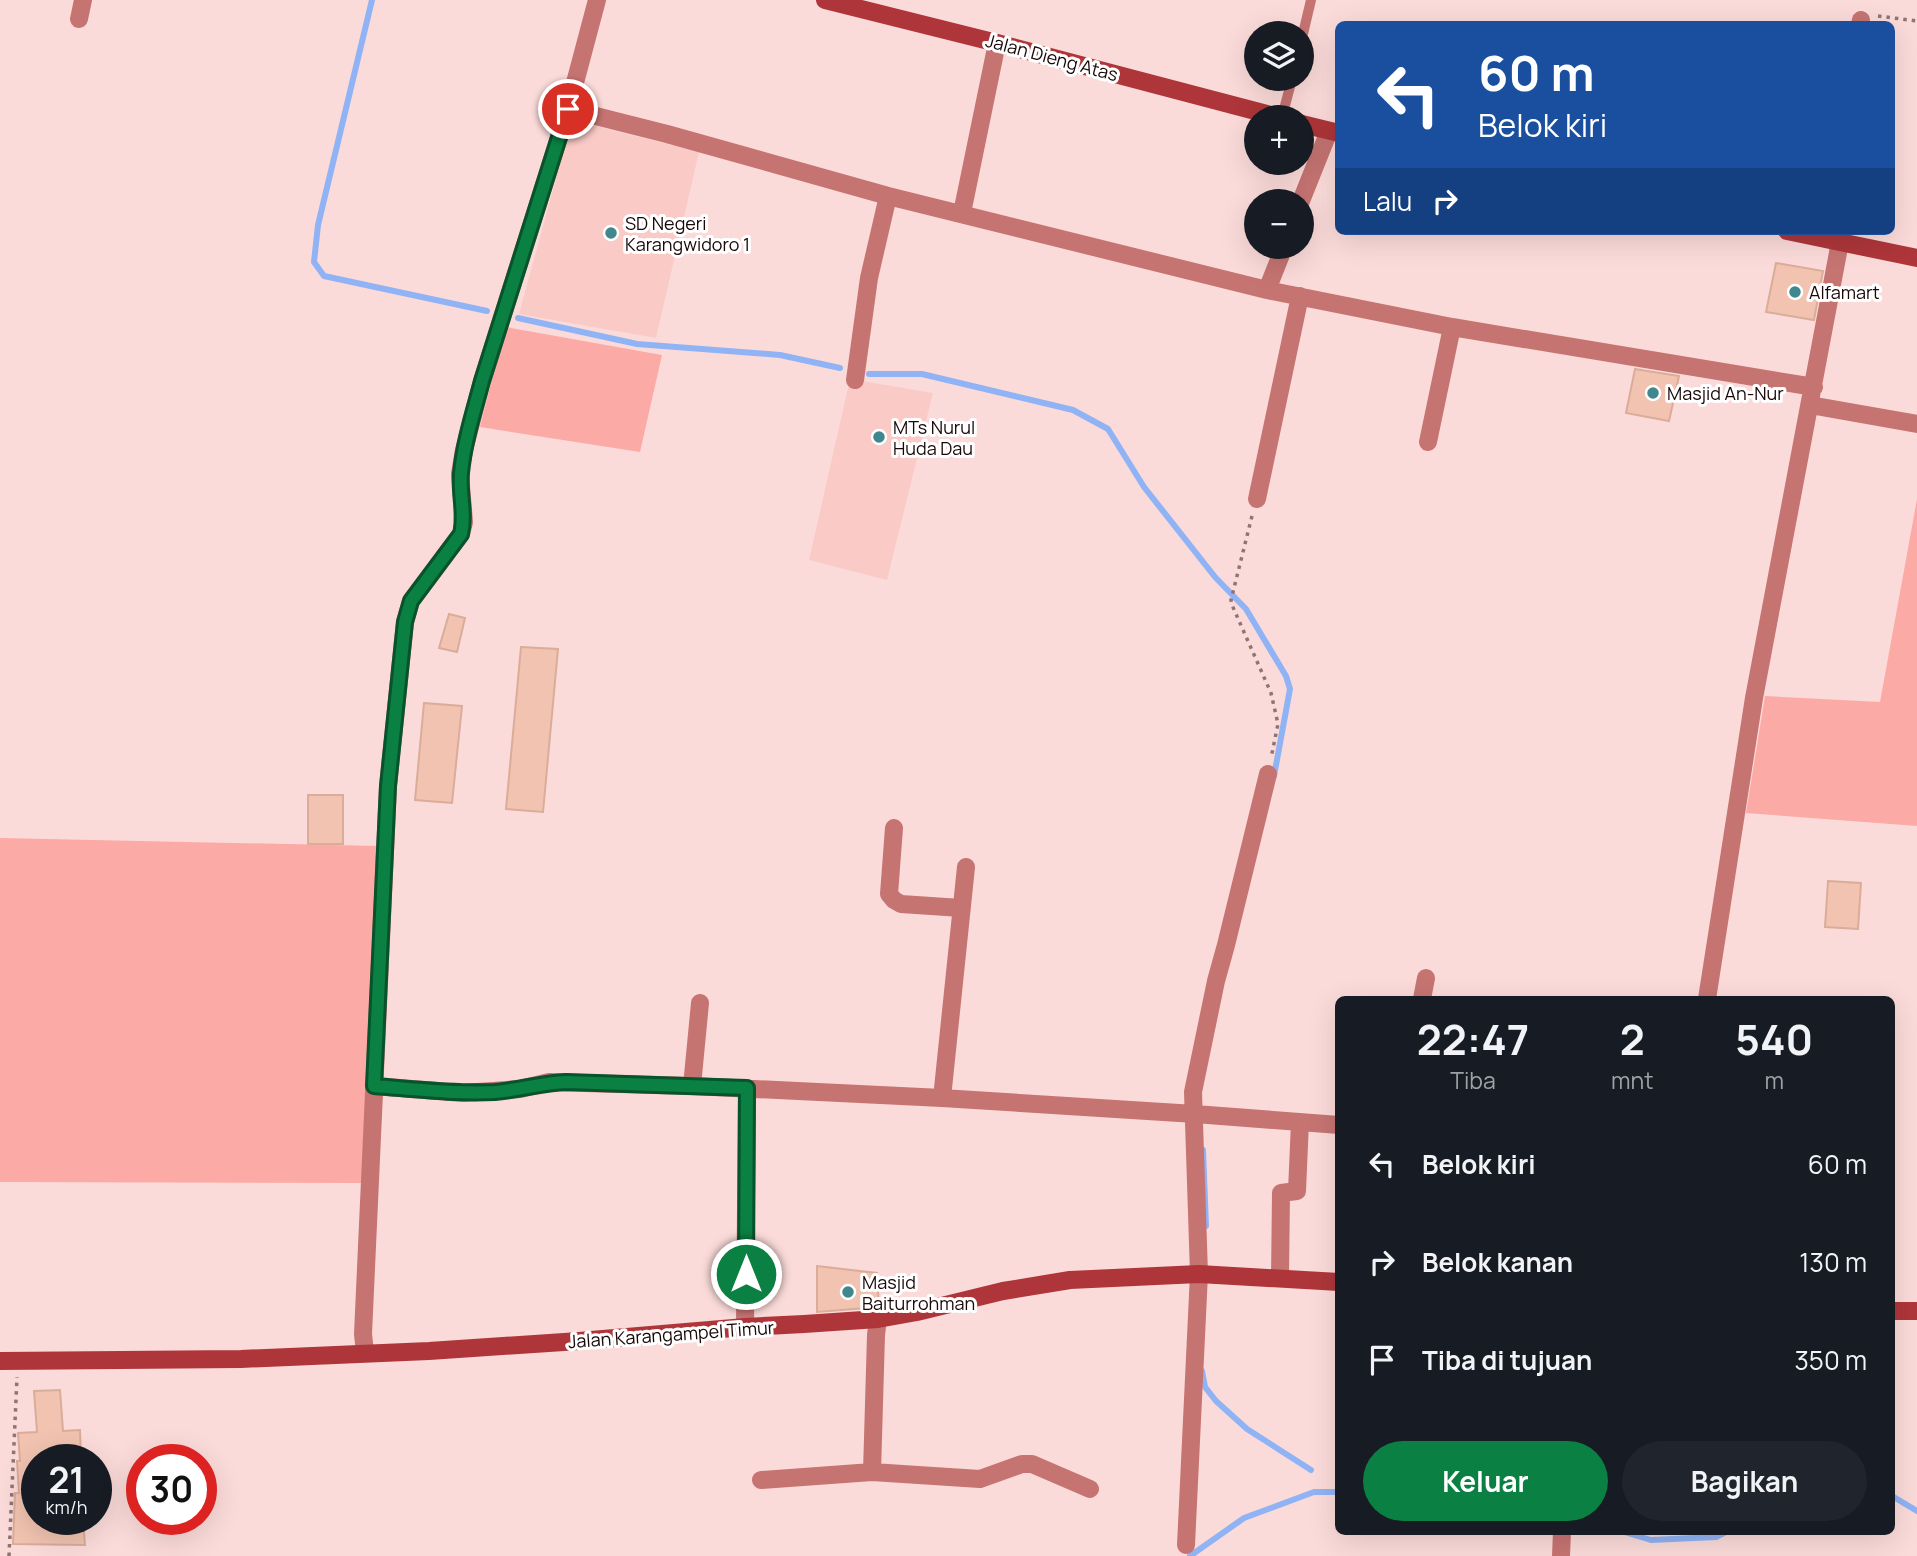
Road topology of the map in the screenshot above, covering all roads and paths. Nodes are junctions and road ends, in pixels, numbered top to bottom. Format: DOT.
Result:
graph roads {
  1 [pos="83,0"];
  2 [pos="597,0"];
  3 [pos="825,0"];
  4 [pos="1311,0"];
  5 [pos="79,19"];
  6 [pos="1306,21"];
  7 [pos="1861,21"];
  8 [pos="1917,21"];
  9 [pos="997,43"];
  10 [pos="1244,108"];
  11 [pos="568,109"];
  12 [pos="1314,127"];
  13 [pos="1334,132"];
  14 [pos="1307,189"];
  15 [pos="888,196"];
  16 [pos="962,214"];
  17 [pos="1816,235"];
  18 [pos="1837,238"];
  19 [pos="1917,258"];
  20 [pos="1279,259"];
  21 [pos="1267,290"];
  22 [pos="1300,296"];
  23 [pos="1452,327"];
  24 [pos="855,380"];
  25 [pos="1812,396"];
  26 [pos="1917,424"];
  27 [pos="1428,442"];
  28 [pos="1256,499"];
  29 [pos="1268,774"];
  30 [pos="894,828"];
  31 [pos="966,867"];
  32 [pos="961,908"];
  33 [pos="1426,978"];
  34 [pos="1423,996"];
  35 [pos="1707,996"];
  36 [pos="700,1003"];
  37 [pos="374,1086"];
  38 [pos="692,1086"];
  39 [pos="747,1088"];
  40 [pos="942,1098"];
  41 [pos="1195,1114"];
  42 [pos="1300,1122"];
  43 [pos="1335,1125"];
  44 [pos="1199,1275"];
  45 [pos="1280,1278"];
  46 [pos="1335,1282"];
  47 [pos="1895,1311"];
  48 [pos="1917,1311"];
  49 [pos="878,1318"];
  50 [pos="745,1327"];
  51 [pos="365,1353"];
  52 [pos="9,1361"];
  53 [pos="872,1472"];
  54 [pos="761,1480"];
  55 [pos="1090,1489"];
  56 [pos="1562,1535"];
  57 [pos="1186,1545"];
  58 [pos="9,1556"];
  59 [pos="1561,1556"];
  1 -- 5 [label="street"];
  2 -- 11 [label="street"];
  3 -- 9 [label="street, Jalan Dieng Atas"];
  4 -- 6 [label="lane"];
  7 -- 8 [label="path"];
  9 -- 10 [label="street, Jalan Dieng Atas"];
  9 -- 16 [label="street"];
  11 -- 15 [label="street"];
  11 -- 37 [label="street"];
  12 -- 13 [label="street"];
  13 -- 14 [label="street"];
  15 -- 16 [label="street"];
  15 -- 24 [label="street"];
  16 -- 21 [label="street"];
  17 -- 18 [label="street"];
  18 -- 19 [label="street"];
  18 -- 25 [label="street"];
  20 -- 21 [label="street"];
  21 -- 22 [label="street"];
  22 -- 23 [label="street"];
  22 -- 28 [label="street"];
  23 -- 25 [label="street"];
  23 -- 27 [label="street"];
  25 -- 26 [label="street"];
  25 -- 35 [label="street"];
  28 -- 29 [label="path"];
  29 -- 41 [label="street"];
  30 -- 32 [label="street"];
  31 -- 32 [label="street"];
  32 -- 40 [label="street"];
  33 -- 34 [label="street"];
  36 -- 38 [label="street"];
  37 -- 38 [label="street"];
  37 -- 51 [label="street"];
  38 -- 39 [label="street"];
  39 -- 40 [label="street"];
  39 -- 50 [label="street"];
  40 -- 41 [label="street"];
  41 -- 42 [label="street"];
  41 -- 44 [label="street"];
  42 -- 43 [label="street"];
  42 -- 45 [label="street"];
  44 -- 45 [label="street, Jalan Karangampel Timur"];
  44 -- 49 [label="street, Jalan Karangampel Timur"];
  44 -- 57 [label="street"];
  45 -- 46 [label="street, Jalan Karangampel Timur"];
  47 -- 48 [label="street"];
  49 -- 50 [label="street, Jalan Karangampel Timur"];
  49 -- 53 [label="street"];
  50 -- 51 [label="street, Jalan Karangampel Timur"];
  51 -- 52 [label="street, Jalan Karangampel Timur"];
  52 -- 58 [label="path"];
  53 -- 54 [label="street"];
  53 -- 55 [label="street"];
  56 -- 59 [label="street"];
}
